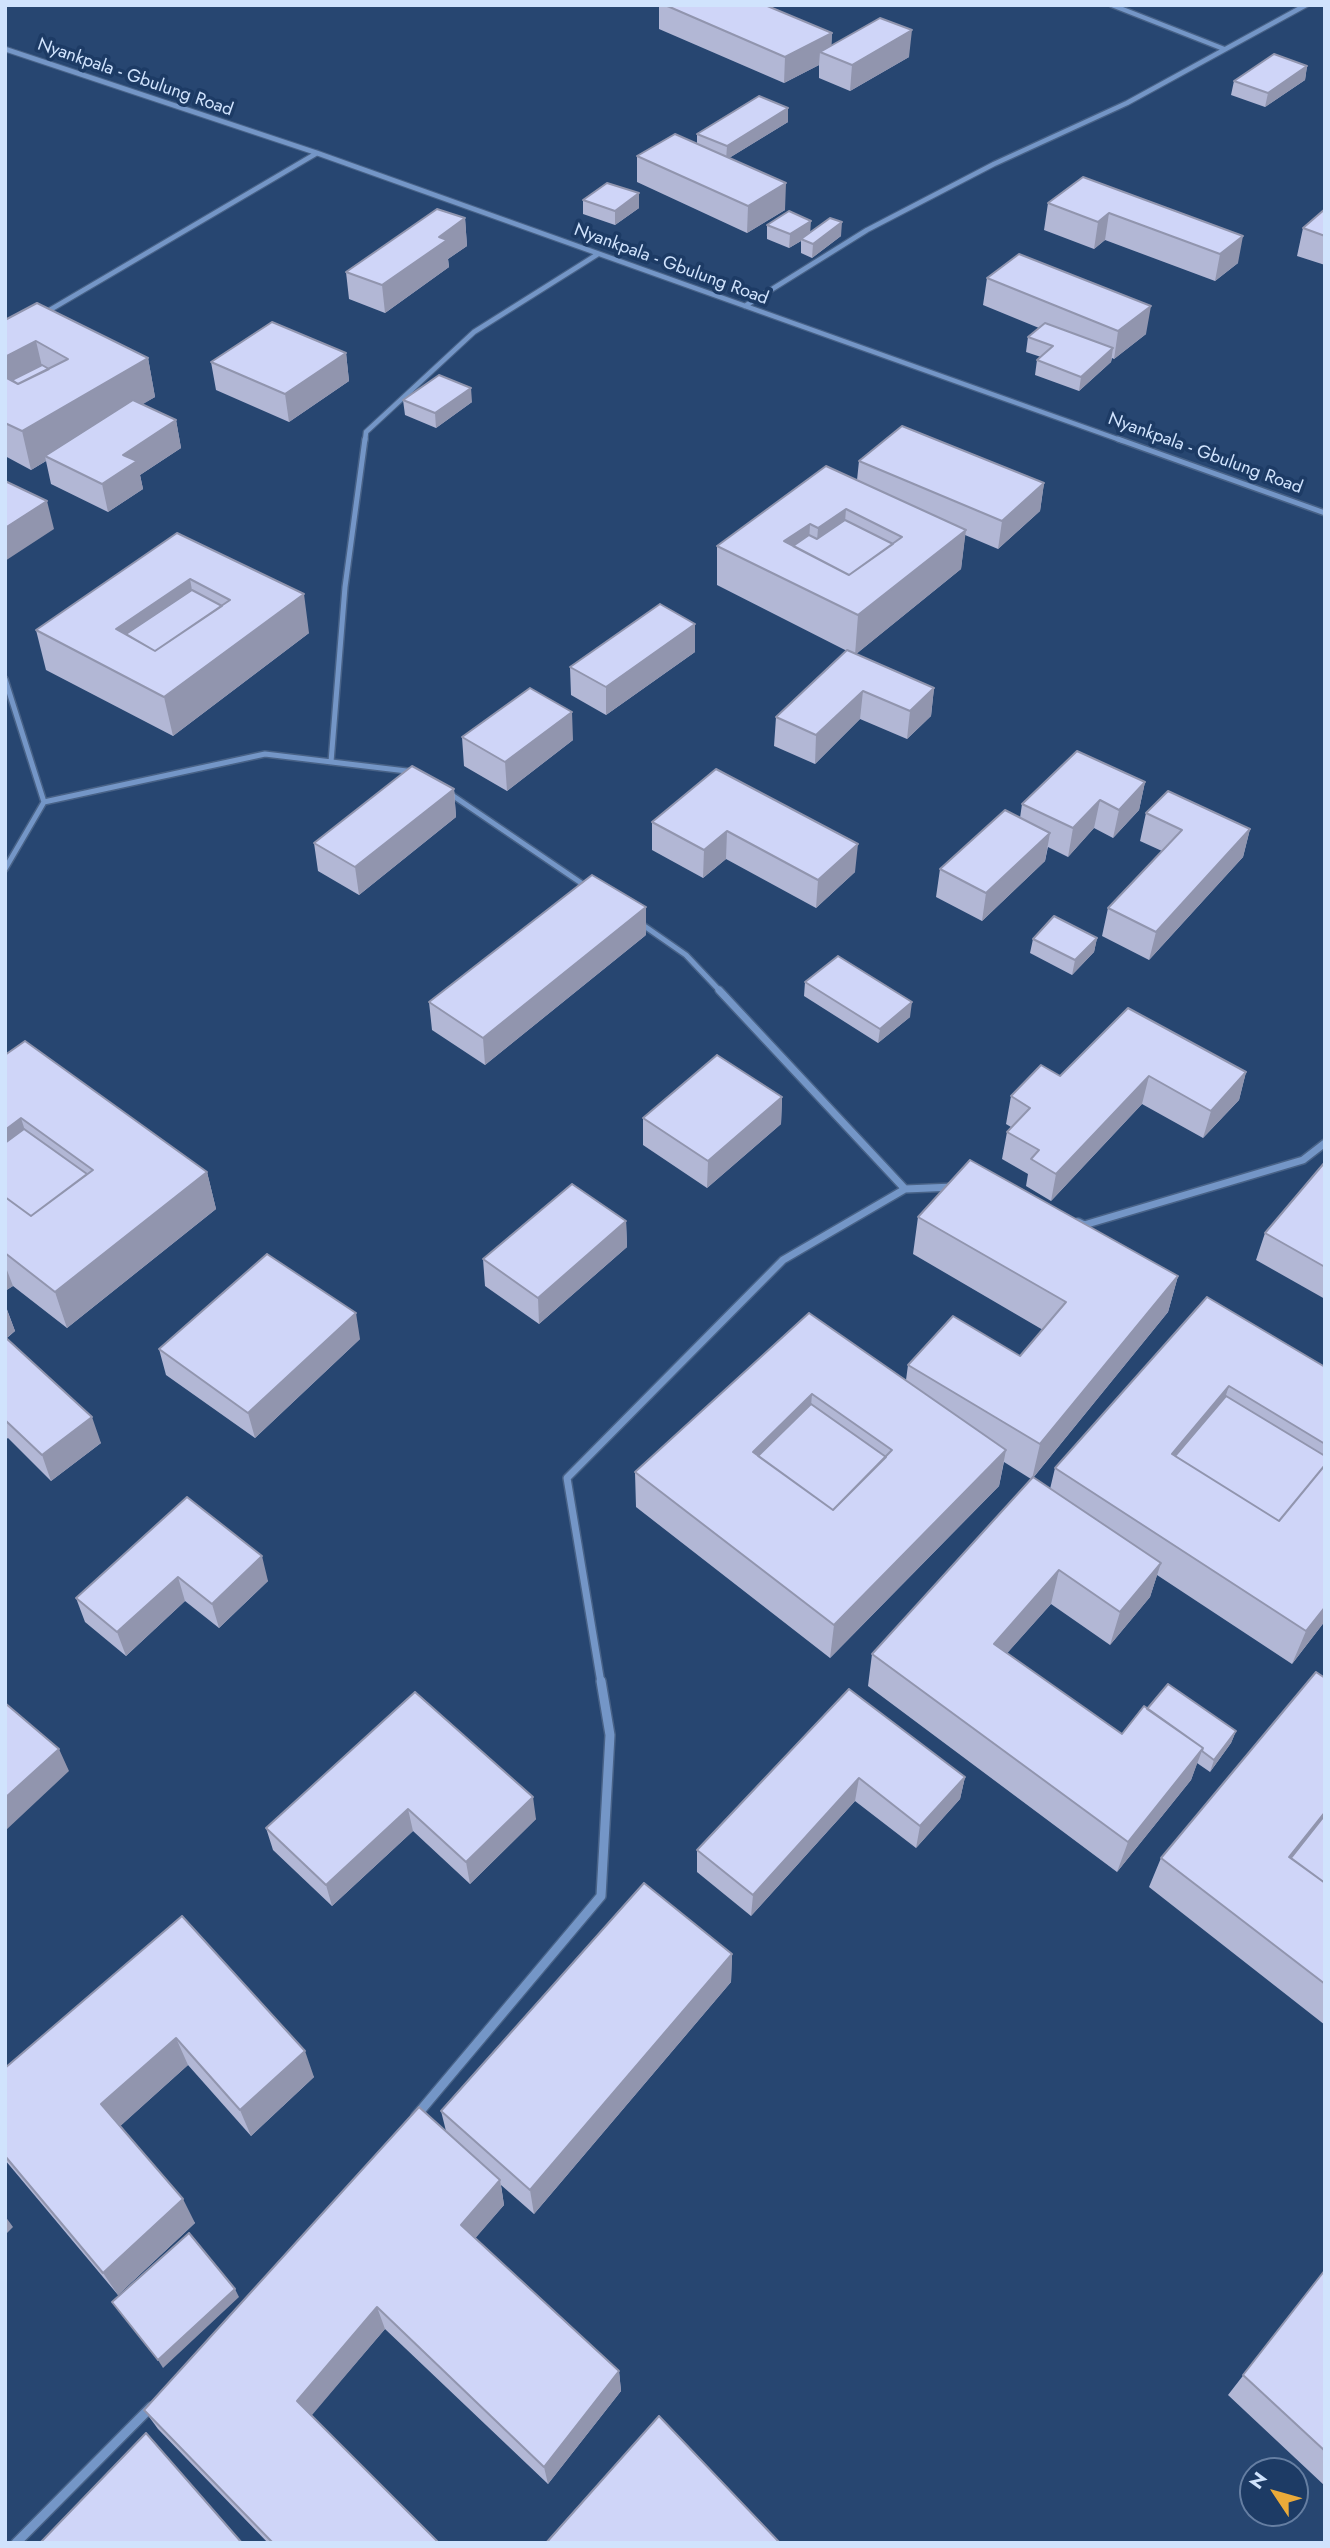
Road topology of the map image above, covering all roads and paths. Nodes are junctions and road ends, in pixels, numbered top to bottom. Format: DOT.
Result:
graph roads {
  1 [pos="1112,5"];
  2 [pos="1306,5"];
  3 [pos="5,49"];
  4 [pos="1224,49"];
  5 [pos="317,153"];
  6 [pos="598,254"];
  7 [pos="745,306"];
  8 [pos="41,316"];
  9 [pos="1325,513"];
  10 [pos="5,678"];
  11 [pos="331,762"];
  12 [pos="420,773"];
  13 [pos="442,788"];
  14 [pos="44,802"];
  15 [pos="5,869"];
  16 [pos="598,894"];
  17 [pos="631,917"];
  18 [pos="1325,1143"];
  19 [pos="971,1186"];
  20 [pos="905,1189"];
  21 [pos="1072,1220"];
  22 [pos="408,2126"];
  23 [pos="161,2397"];
  24 [pos="16,2543"];
  1 -- 4 [label="street"];
  2 -- 4 [label="street"];
  3 -- 5 [label="street, Nyankpala - Gbulung Road"];
  4 -- 7 [label="street"];
  5 -- 6 [label="street, Nyankpala - Gbulung Road"];
  5 -- 8 [label="street"];
  6 -- 7 [label="street, Nyankpala - Gbulung Road"];
  6 -- 11 [label="street"];
  7 -- 9 [label="street, Nyankpala - Gbulung Road"];
  10 -- 14 [label="street"];
  11 -- 12 [label="street"];
  11 -- 14 [label="street"];
  13 -- 16 [label="street"];
  14 -- 15 [label="street"];
  17 -- 20 [label="street"];
  18 -- 21 [label="street"];
  19 -- 20 [label="street"];
  20 -- 22 [label="street"];
  23 -- 24 [label="street"];
}
